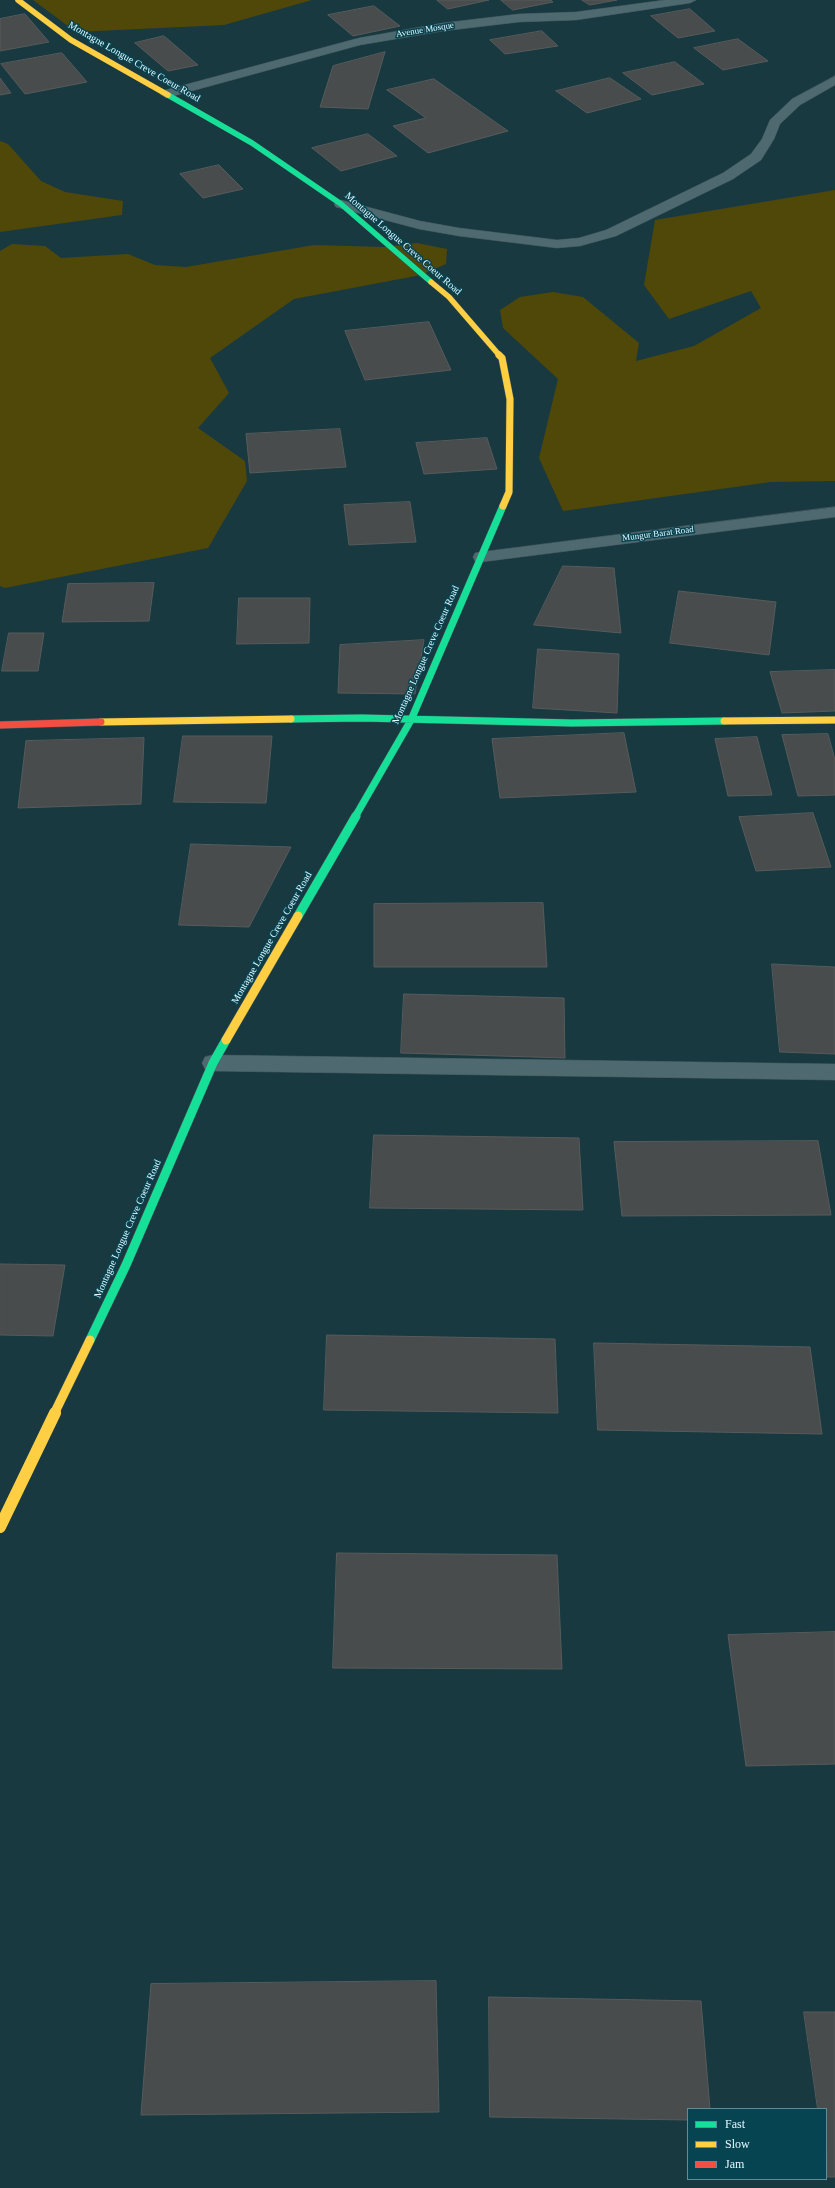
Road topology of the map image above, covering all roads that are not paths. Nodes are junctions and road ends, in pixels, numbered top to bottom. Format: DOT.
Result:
graph roads {
  1 [pos="18,0"];
  2 [pos="690,0"];
  3 [pos="835,80"];
  4 [pos="166,94"];
  5 [pos="341,204"];
  6 [pos="835,512"];
  7 [pos="481,557"];
  8 [pos="412,720"];
  9 [pos="835,720"];
  10 [pos="0,725"];
  11 [pos="213,1063"];
  12 [pos="835,1072"];
  13 [pos="0,1527"];
  1 -- 4 [label="main road, Montagne Longue Creve Coeur Road"];
  2 -- 4 [label="street, Avenue Mosque"];
  3 -- 5 [label="street"];
  4 -- 5 [label="main road, Montagne Longue Creve Coeur Road"];
  5 -- 7 [label="main road, Montagne Longue Creve Coeur Road"];
  6 -- 7 [label="street, Mungur Barat Road"];
  7 -- 8 [label="main road, Montagne Longue Creve Coeur Road"];
  8 -- 9 [label="main road"];
  8 -- 10 [label="main road"];
  8 -- 11 [label="main road, Montagne Longue Creve Coeur Road"];
  11 -- 12 [label="street"];
  11 -- 13 [label="main road, Montagne Longue Creve Coeur Road"];
}
